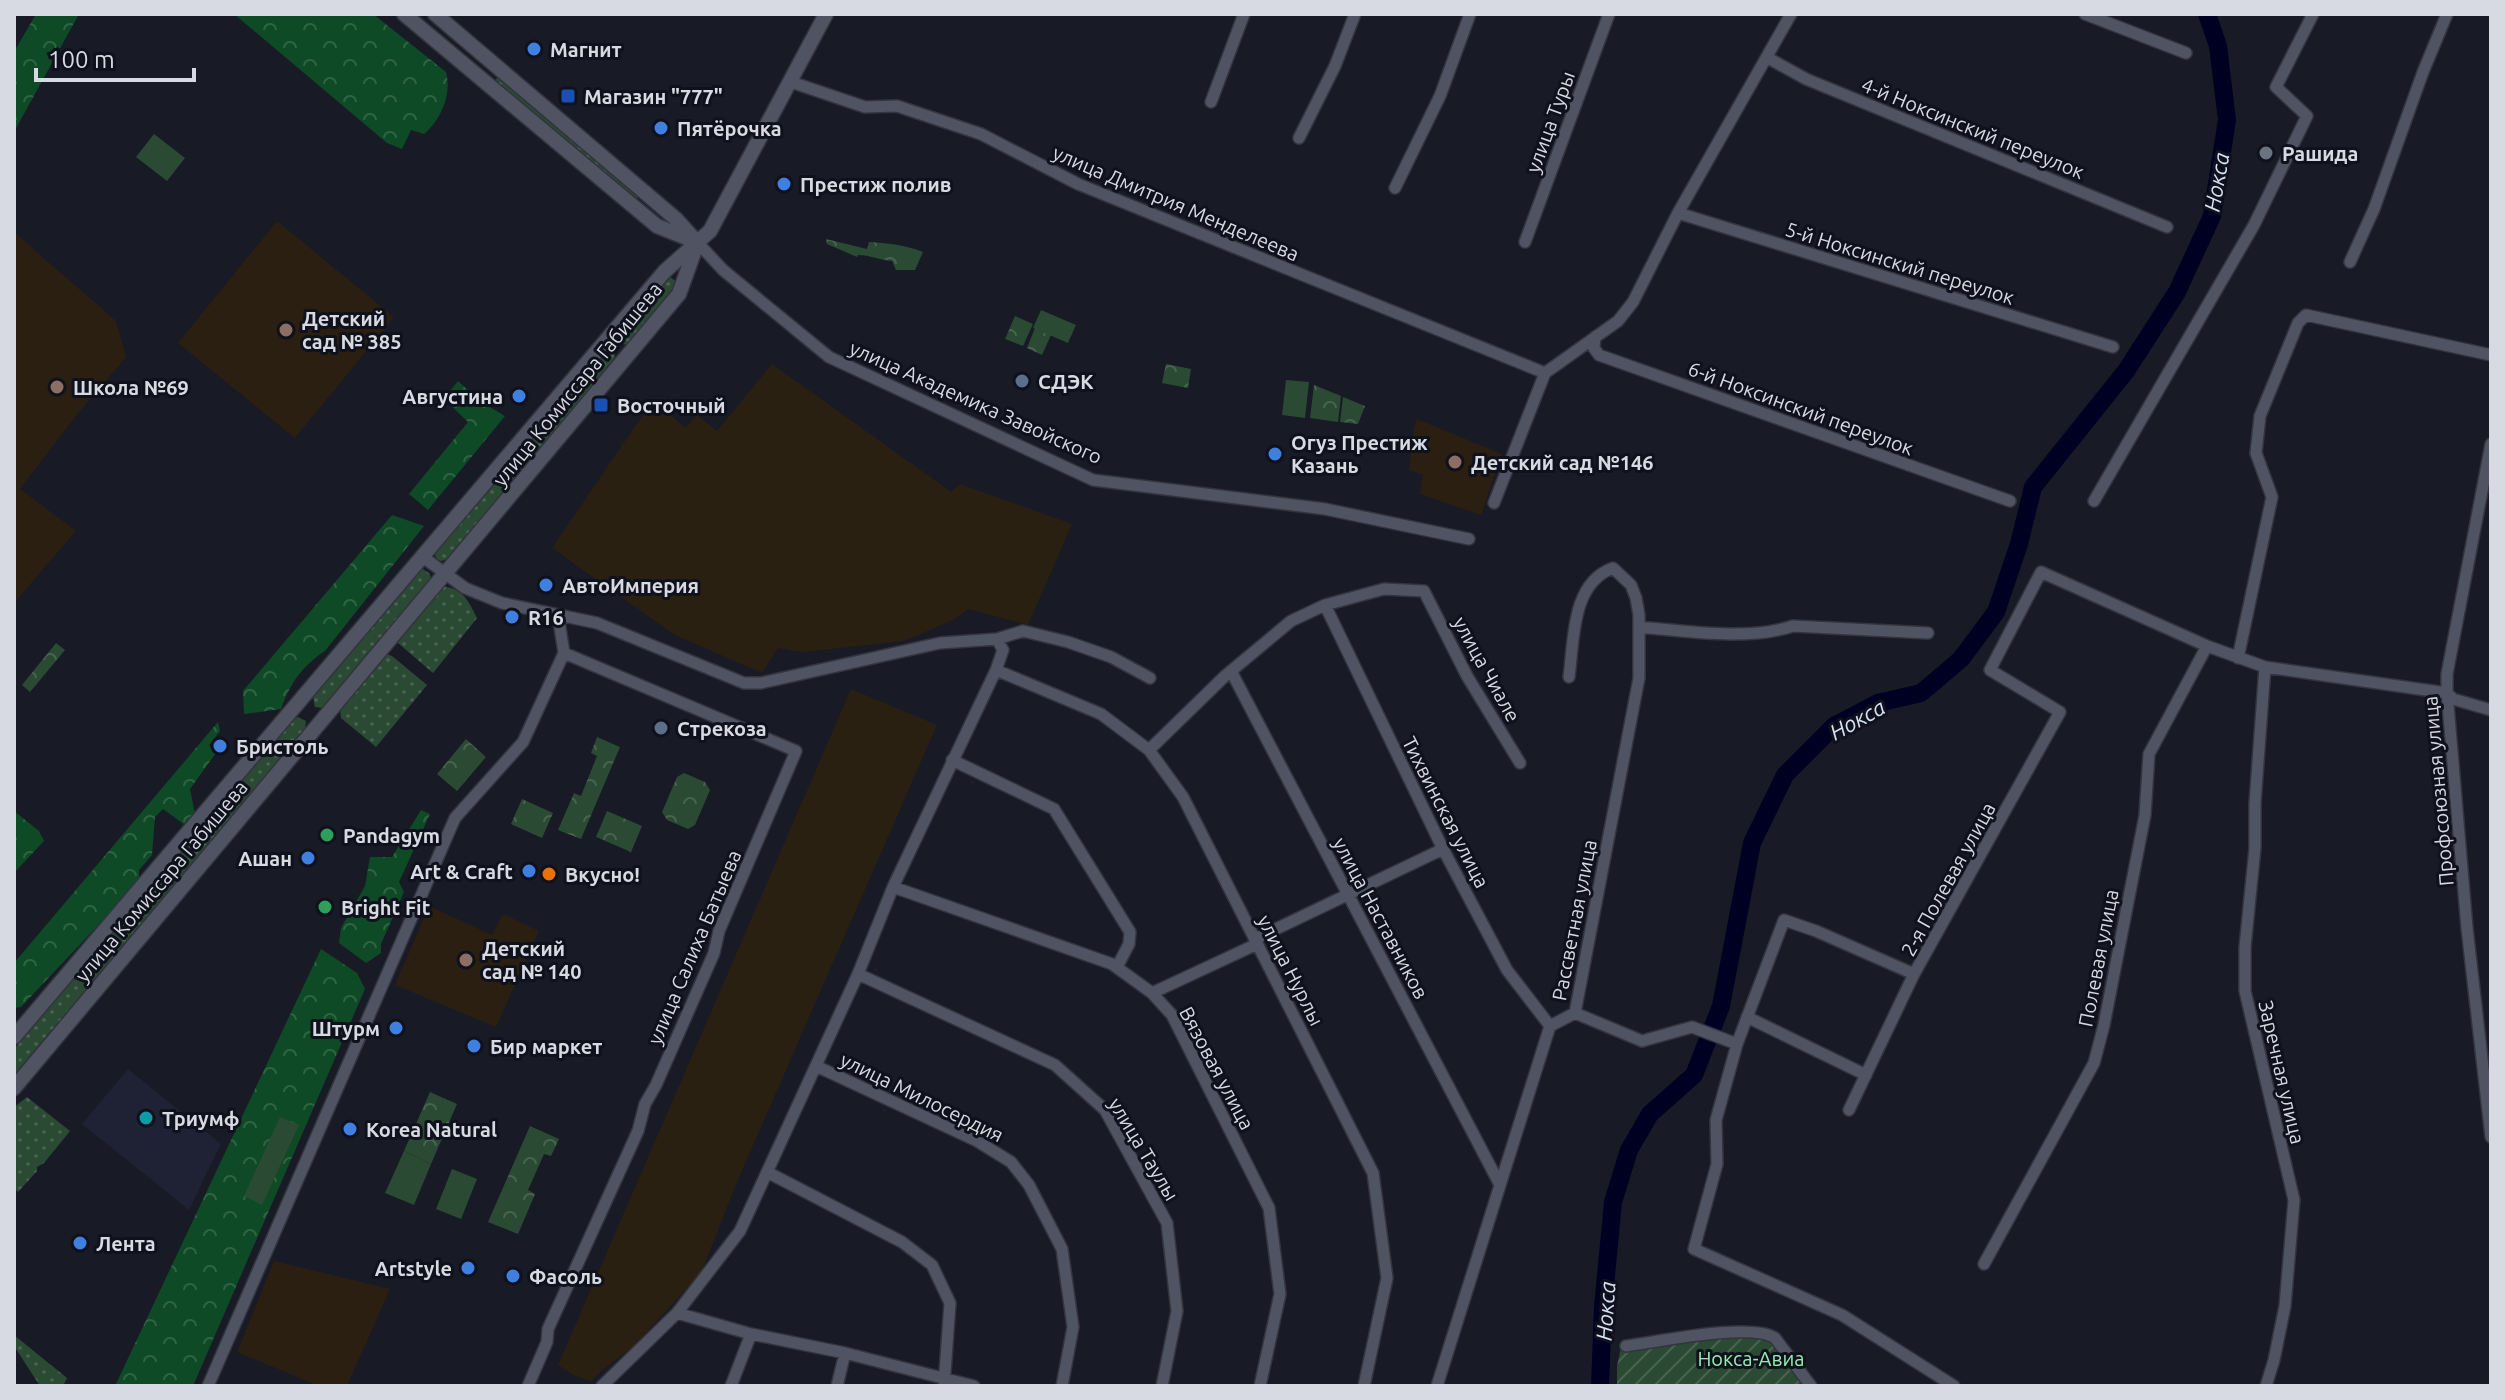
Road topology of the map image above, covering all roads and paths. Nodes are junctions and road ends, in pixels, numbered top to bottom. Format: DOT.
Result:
graph roads {
  1 [pos="404,14"];
  2 [pos="435,14"];
  3 [pos="826,14"];
  4 [pos="1244,14"];
  5 [pos="1355,14"];
  6 [pos="1470,14"];
  7 [pos="1609,14"];
  8 [pos="1791,14"];
  9 [pos="2085,14"];
  10 [pos="2313,14"];
  11 [pos="2447,14"];
  12 [pos="2186,53"];
  13 [pos="1768,58"];
  14 [pos="496,68"];
  15 [pos="486,81"];
  16 [pos="791,82"];
  17 [pos="1211,102"];
  18 [pos="1299,138"];
  19 [pos="1395,188"];
  20 [pos="1678,213"];
  21 [pos="2167,227"];
  22 [pos="697,242"];
  23 [pos="1525,242"];
  24 [pos="2350,262"];
  25 [pos="609,337"];
  26 [pos="1595,337"];
  27 [pos="2113,347"];
  28 [pos="630,354"];
  29 [pos="2491,355"];
  30 [pos="1545,373"];
  31 [pos="2491,444"];
  32 [pos="2010,501"];
  33 [pos="2094,501"];
  34 [pos="1494,503"];
  35 [pos="1469,539"];
  36 [pos="423,557"];
  37 [pos="445,575"];
  38 [pos="1325,605"];
  39 [pos="558,615"];
  40 [pos="1639,627"];
  41 [pos="1928,633"];
  42 [pos="997,639"];
  43 [pos="2207,646"];
  44 [pos="564,653"];
  45 [pos="2238,658"];
  46 [pos="2265,667"];
  47 [pos="996,670"];
  48 [pos="1231,671"];
  49 [pos="1569,677"];
  50 [pos="1150,678"];
  51 [pos="2447,693"];
  52 [pos="298,702"];
  53 [pos="2491,710"];
  54 [pos="321,722"];
  55 [pos="1149,750"];
  56 [pos="952,760"];
  57 [pos="1520,763"];
  58 [pos="1443,849"];
  59 [pos="893,887"];
  60 [pos="1347,893"];
  61 [pos="1256,942"];
  62 [pos="1117,967"];
  63 [pos="858,974"];
  64 [pos="1914,974"];
  65 [pos="1152,993"];
  66 [pos="1575,1013"];
  67 [pos="1747,1017"];
  68 [pos="1550,1026"];
  69 [pos="14,1037"];
  70 [pos="1737,1044"];
  71 [pos="816,1066"];
  72 [pos="1866,1075"];
  73 [pos="14,1088"];
  74 [pos="1849,1110"];
  75 [pos="2491,1137"];
  76 [pos="767,1172"];
  77 [pos="1499,1183"];
  78 [pos="1984,1264"];
  79 [pos="677,1313"];
  80 [pos="751,1334"];
  81 [pos="1626,1346"];
  82 [pos="845,1353"];
  83 [pos="944,1382"];
  84 [pos="208,1386"];
  85 [pos="528,1386"];
  86 [pos="602,1386"];
  87 [pos="731,1386"];
  88 [pos="837,1386"];
  89 [pos="974,1386"];
  90 [pos="1062,1386"];
  91 [pos="1162,1386"];
  92 [pos="1260,1386"];
  93 [pos="1364,1386"];
  94 [pos="1437,1386"];
  95 [pos="1811,1386"];
  96 [pos="1954,1386"];
  97 [pos="2266,1386"];
  1 -- 15 [label="street, улица Академика Завойского"];
  2 -- 14 [label="street, улица Академика Завойского"];
  3 -- 16 [label="street"];
  4 -- 17 [label="street"];
  5 -- 18 [label="street"];
  6 -- 19 [label="street"];
  7 -- 23 [label="street, улица Туры"];
  8 -- 13 [label="street"];
  9 -- 12 [label="street"];
  10 -- 33 [label="street"];
  11 -- 24 [label="street"];
  13 -- 20 [label="street"];
  13 -- 21 [label="street, 4-й Ноксинский переулок"];
  14 -- 15 [label="street"];
  14 -- 22 [label="street, улица Академика Завойского"];
  15 -- 22 [label="street, улица Академика Завойского"];
  16 -- 22 [label="street"];
  16 -- 30 [label="street, улица Дмитрия Менделеева"];
  20 -- 26 [label="street"];
  20 -- 27 [label="street, 5-й Ноксинский переулок"];
  22 -- 25 [label="street, улица Комиссара Габишева"];
  22 -- 28 [label="street, улица Комиссара Габишева"];
  22 -- 35 [label="street, улица Академика Завойского"];
  25 -- 28 [label="street"];
  25 -- 36 [label="street, улица Комиссара Габишева"];
  26 -- 30 [label="street"];
  26 -- 32 [label="street, 6-й Ноксинский переулок"];
  28 -- 37 [label="street, улица Комиссара Габишева"];
  29 -- 45 [label="street"];
  30 -- 34 [label="street"];
  31 -- 51 [label="street, Профсоюзная улица"];
  36 -- 37 [label="street"];
  36 -- 52 [label="street, улица Комиссара Габишева"];
  37 -- 39 [label="street"];
  37 -- 54 [label="street, улица Комиссара Габишева"];
  38 -- 48 [label="street"];
  38 -- 57 [label="street, улица Чиале"];
  38 -- 58 [label="street, Тихвинская улица"];
  39 -- 42 [label="street"];
  39 -- 44 [label="street"];
  40 -- 41 [label="street"];
  40 -- 49 [label="street, Рассветная улица"];
  40 -- 66 [label="street, Рассветная улица"];
  42 -- 47 [label="street"];
  42 -- 50 [label="street"];
  43 -- 45 [label="street"];
  43 -- 64 [label="street, 2-я Полевая улица"];
  43 -- 78 [label="street, Полевая улица"];
  44 -- 84 [label="street"];
  44 -- 85 [label="street, улица Салиха Батыева"];
  45 -- 46 [label="street"];
  46 -- 51 [label="street"];
  46 -- 97 [label="street, Заречная улица"];
  47 -- 55 [label="street, улица Нурлы"];
  47 -- 56 [label="street"];
  48 -- 55 [label="street"];
  48 -- 60 [label="street, улица Наставников"];
  51 -- 53 [label="street"];
  51 -- 75 [label="street, Профсоюзная улица"];
  52 -- 54 [label="street"];
  52 -- 69 [label="street, улица Комиссара Габишева"];
  54 -- 73 [label="street, улица Комиссара Габишева"];
  55 -- 61 [label="street, улица Нурлы"];
  56 -- 59 [label="street"];
  56 -- 62 [label="street"];
  58 -- 60 [label="street"];
  58 -- 68 [label="street, Тихвинская улица"];
  59 -- 62 [label="street, Вязовая улица"];
  59 -- 63 [label="street"];
  60 -- 61 [label="street"];
  60 -- 77 [label="street, улица Наставников"];
  61 -- 65 [label="street"];
  61 -- 93 [label="street, улица Нурлы"];
  62 -- 65 [label="street, Вязовая улица"];
  63 -- 71 [label="street"];
  63 -- 91 [label="street, улица Таулы"];
  64 -- 67 [label="street, 2-я Полевая улица"];
  64 -- 72 [label="street"];
  65 -- 92 [label="street, Вязовая улица"];
  66 -- 68 [label="street, Рассветная улица"];
  66 -- 70 [label="street"];
  67 -- 70 [label="street, 2-я Полевая улица"];
  67 -- 72 [label="street"];
  68 -- 77 [label="street, Рассветная улица"];
  70 -- 96 [label="street, 2-я Полевая улица"];
  71 -- 76 [label="street"];
  71 -- 90 [label="street, улица Милосердия"];
  72 -- 74 [label="street"];
  76 -- 79 [label="street"];
  76 -- 83 [label="street"];
  77 -- 94 [label="street, Рассветная улица"];
  79 -- 80 [label="street"];
  79 -- 86 [label="street"];
  80 -- 82 [label="street"];
  80 -- 87 [label="street"];
  81 -- 95 [label="street"];
  82 -- 83 [label="street"];
  82 -- 88 [label="street"];
  83 -- 89 [label="street"];
}
